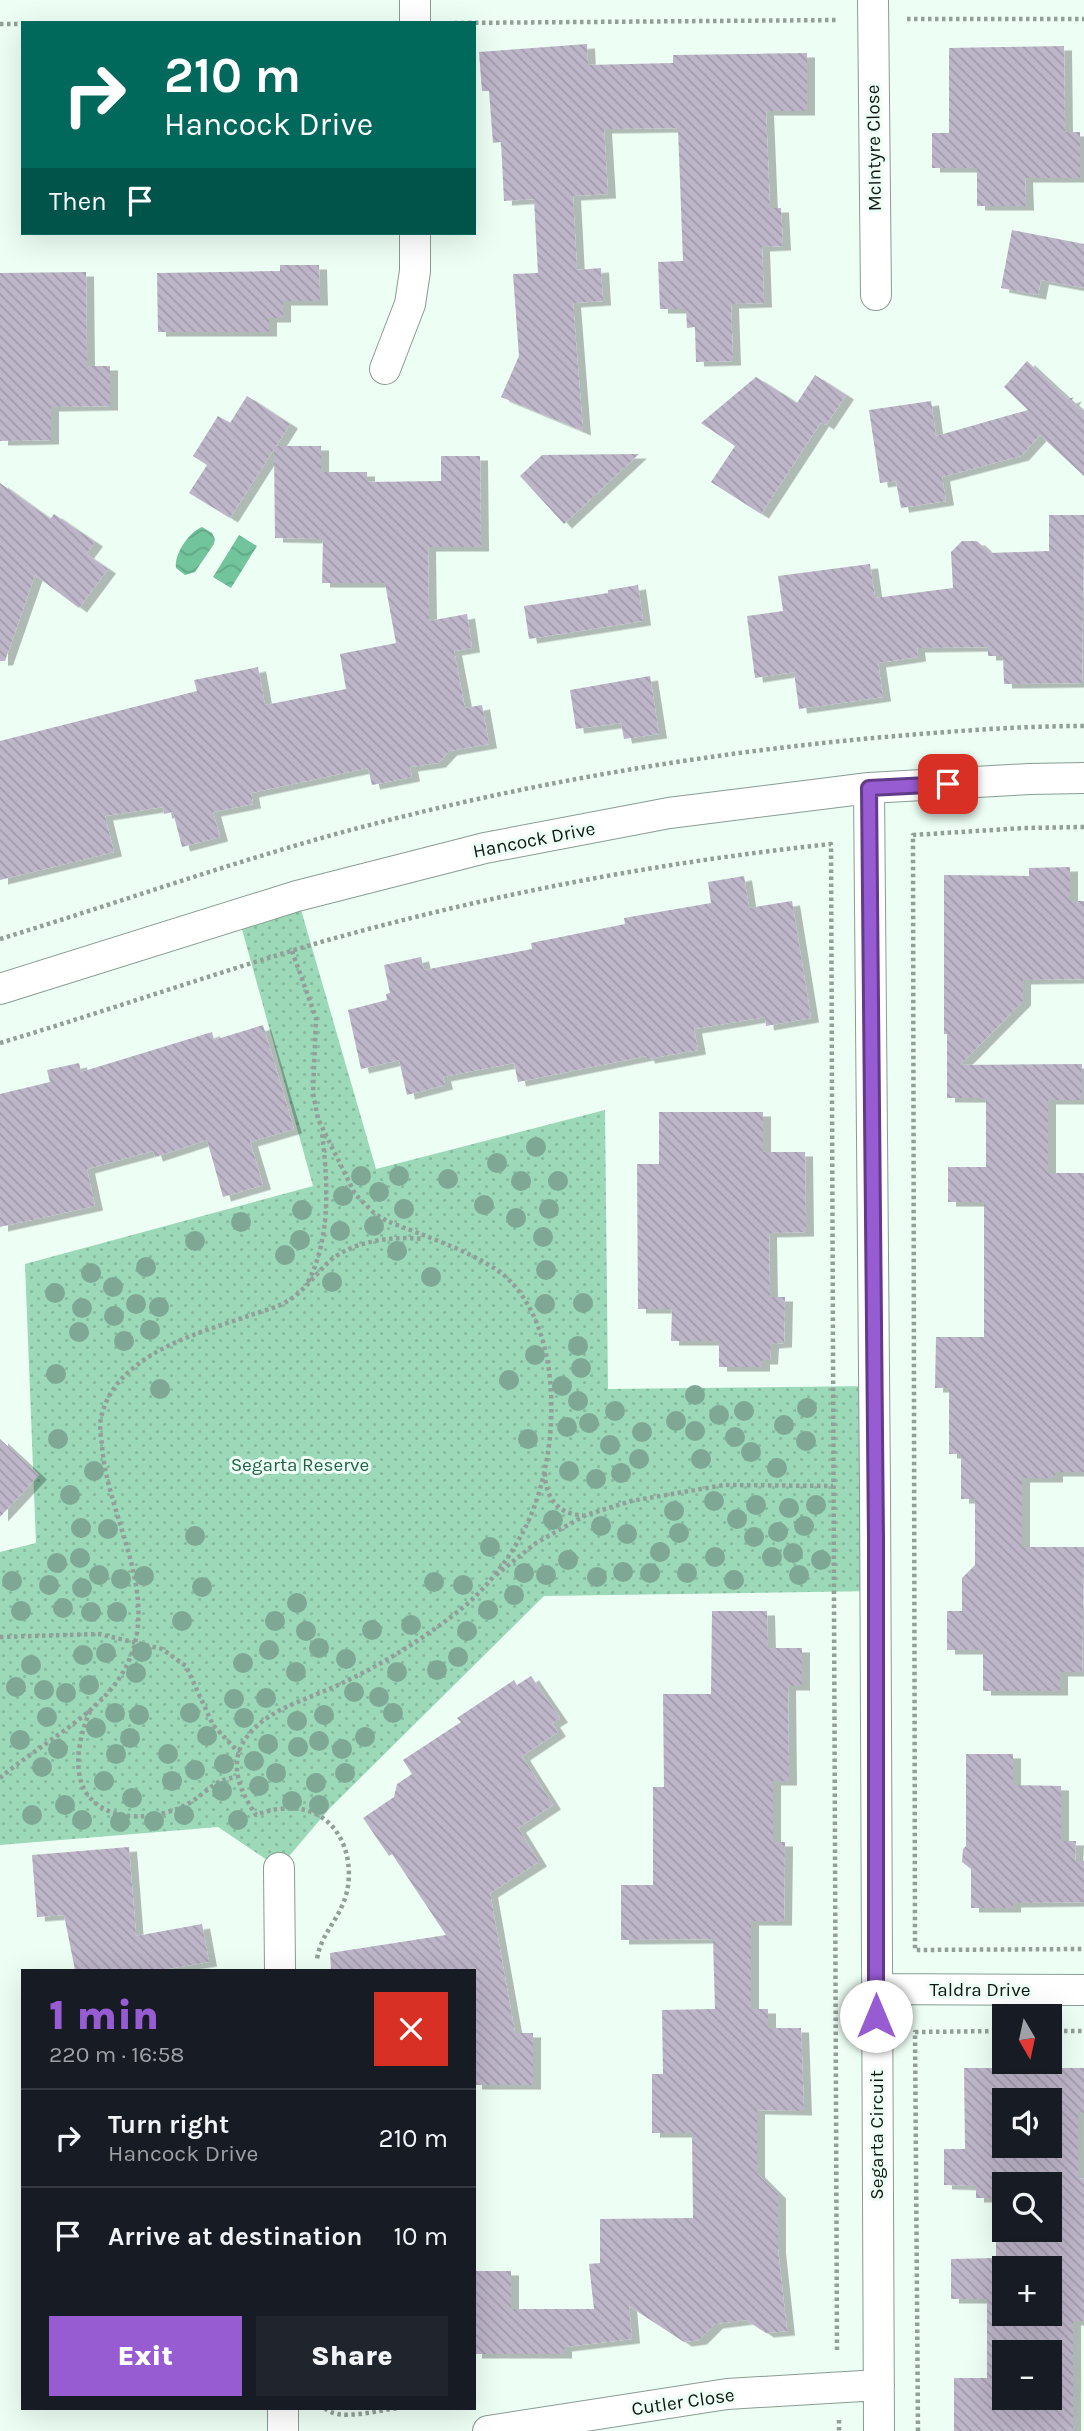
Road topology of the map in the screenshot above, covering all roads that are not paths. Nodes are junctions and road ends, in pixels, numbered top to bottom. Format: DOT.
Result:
graph roads {
  1 [pos="415,0"];
  2 [pos="873,0"];
  3 [pos="415,21"];
  4 [pos="415,235"];
  5 [pos="876,295"];
  6 [pos="385,369"];
  7 [pos="1084,778"];
  8 [pos="869,788"];
  9 [pos="0,989"];
  10 [pos="279,1868"];
  11 [pos="280,1969"];
  12 [pos="876,1989"];
  13 [pos="1084,1990"];
  14 [pos="879,2385"];
  15 [pos="283,2410"];
  16 [pos="283,2431"];
  17 [pos="488,2431"];
  18 [pos="879,2431"];
  1 -- 3 [label="street"];
  2 -- 5 [label="street, McIntyre Close"];
  4 -- 6 [label="street"];
  7 -- 8 [label="street, Hancock Drive"];
  8 -- 9 [label="street, Hancock Drive"];
  8 -- 12 [label="street, Segarta Circuit"];
  10 -- 11 [label="street"];
  12 -- 13 [label="street, Taldra Drive"];
  12 -- 14 [label="street, Segarta Circuit"];
  14 -- 17 [label="street, Cutler Close"];
  14 -- 18 [label="street, Segarta Circuit"];
  15 -- 16 [label="street"];
}
